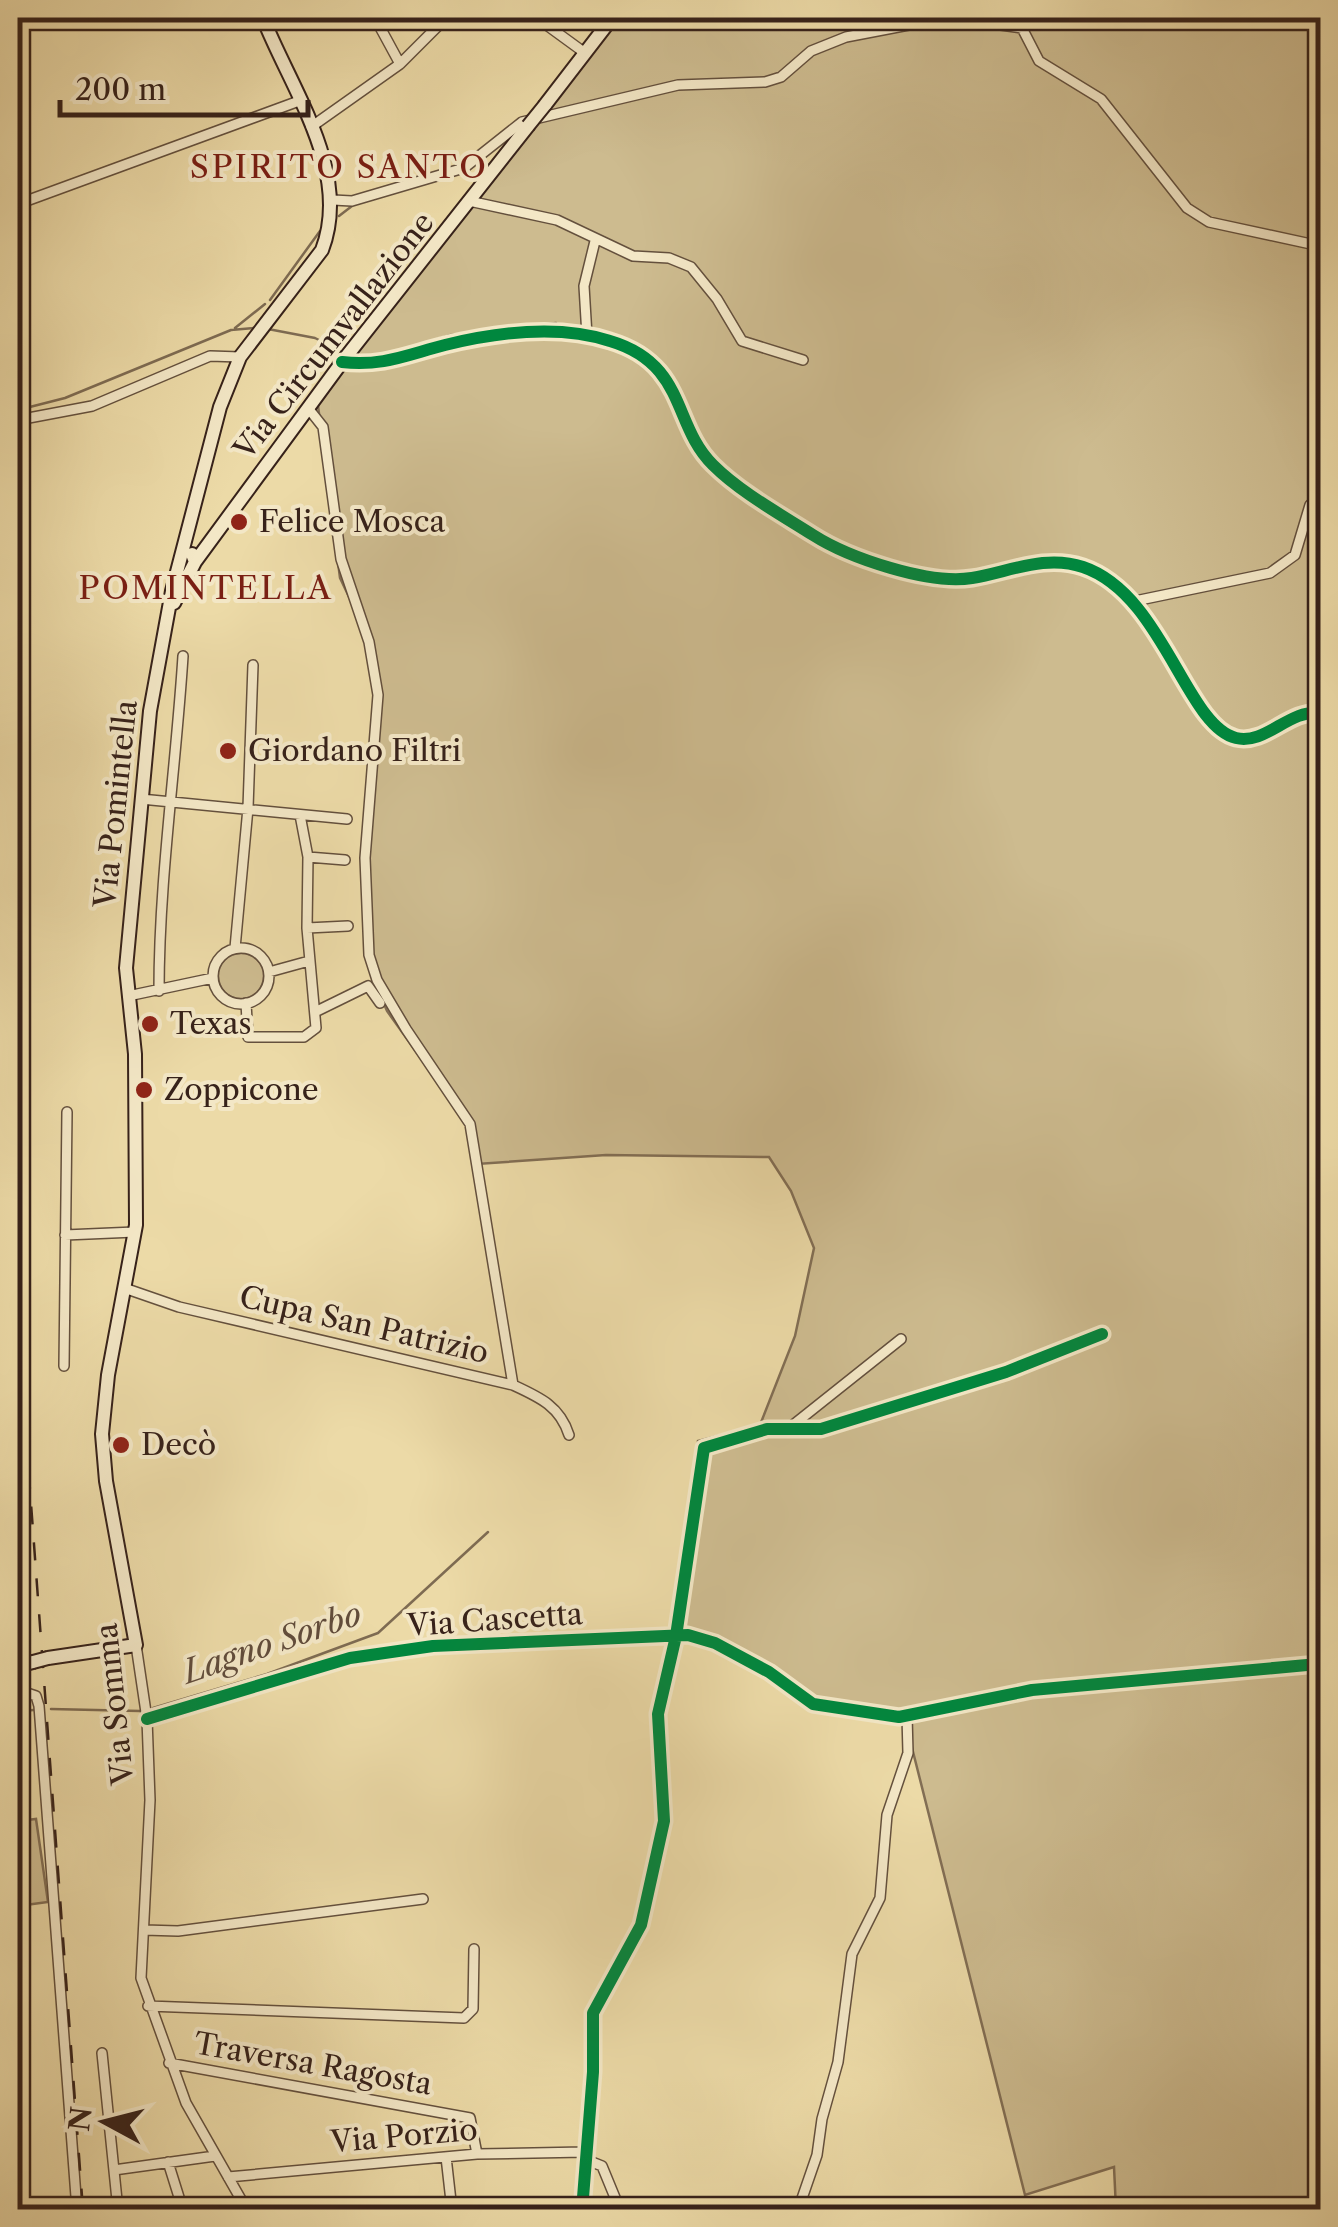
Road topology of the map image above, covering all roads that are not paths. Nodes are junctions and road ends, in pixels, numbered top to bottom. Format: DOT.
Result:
graph roads {
  1 [pos="44,18"];
  2 [pos="263,18"];
  3 [pos="375,18"];
  4 [pos="446,18"];
  5 [pos="538,18"];
  6 [pos="612,18"];
  7 [pos="947,18"];
  8 [pos="25,22"];
  9 [pos="585,53"];
  10 [pos="400,64"];
  11 [pos="299,101"];
  12 [pos="311,127"];
  13 [pos="333,200"];
  14 [pos="470,201"];
  15 [pos="18,204"];
  16 [pos="595,242"];
  17 [pos="1320,246"];
  18 [pos="586,336"];
  19 [pos="240,357"];
  20 [pos="804,360"];
  21 [pos="342,362"];
  22 [pos="308,408"];
  23 [pos="18,420"];
  24 [pos="1320,498"];
  25 [pos="188,559"];
  26 [pos="1135,602"];
  27 [pos="183,656"];
  28 [pos="253,665"];
  29 [pos="1320,713"];
  30 [pos="141,800"];
  31 [pos="174,801"];
  32 [pos="248,808"];
  33 [pos="300,814"];
  34 [pos="348,819"];
  35 [pos="308,857"];
  36 [pos="345,860"];
  37 [pos="348,926"];
  38 [pos="308,928"];
  39 [pos="235,948"];
  40 [pos="309,961"];
  41 [pos="268,972"];
  42 [pos="213,978"];
  43 [pos="159,991"];
  44 [pos="128,996"];
  45 [pos="246,1003"];
  46 [pos="380,1003"];
  47 [pos="317,1011"];
  48 [pos="135,1054"];
  49 [pos="67,1112"];
  50 [pos="135,1232"];
  51 [pos="66,1235"];
  52 [pos="127,1290"];
  53 [pos="1102,1334"];
  54 [pos="901,1338"];
  55 [pos="64,1366"];
  56 [pos="513,1385"];
  57 [pos="788,1429"];
  58 [pos="569,1436"];
  59 [pos="676,1636"];
  60 [pos="136,1645"];
  61 [pos="1307,1665"];
  62 [pos="18,1666"];
  63 [pos="18,1690"];
  64 [pos="906,1716"];
  65 [pos="146,1719"];
  66 [pos="424,1899"];
  67 [pos="144,1930"];
  68 [pos="474,1950"];
  69 [pos="148,2006"];
  70 [pos="102,2053"];
  71 [pos="169,2062"];
  72 [pos="584,2152"];
  73 [pos="477,2154"];
  74 [pos="215,2156"];
  75 [pos="446,2157"];
  76 [pos="168,2162"];
  77 [pos="114,2170"];
  78 [pos="228,2177"];
  79 [pos="77,2210"];
  80 [pos="118,2210"];
  81 [pos="183,2210"];
  82 [pos="247,2210"];
  83 [pos="452,2210"];
  84 [pos="582,2210"];
  85 [pos="636,2210"];
  86 [pos="798,2210"];
  1 -- 8 [label="street"];
  2 -- 11 [label="main road"];
  3 -- 10 [label="street"];
  4 -- 10 [label="street"];
  5 -- 9 [label="street"];
  6 -- 9 [label="main road, Via Circumvallazione"];
  7 -- 13 [label="street"];
  7 -- 17 [label="street"];
  9 -- 14 [label="main road, Via Circumvallazione, bridge"];
  10 -- 12 [label="street"];
  11 -- 12 [label="main road"];
  11 -- 15 [label="street"];
  12 -- 13 [label="main road"];
  13 -- 19 [label="main road, Via Pomintella"];
  14 -- 16 [label="street"];
  14 -- 21 [label="main road, Via Circumvallazione"];
  16 -- 18 [label="street"];
  16 -- 20 [label="street"];
  18 -- 21 [label="street"];
  18 -- 26 [label="street"];
  19 -- 23 [label="street"];
  19 -- 25 [label="main road, Via Pomintella"];
  21 -- 22 [label="main road, Via Circumvallazione"];
  22 -- 25 [label="main road, Via Circumvallazione"];
  22 -- 56 [label="street"];
  24 -- 26 [label="street"];
  25 -- 30 [label="main road, Via Pomintella"];
  26 -- 29 [label="street"];
  27 -- 31 [label="street"];
  28 -- 32 [label="street"];
  30 -- 31 [label="street"];
  30 -- 44 [label="main road, Via Pomintella"];
  31 -- 32 [label="street"];
  31 -- 43 [label="street"];
  32 -- 33 [label="street"];
  32 -- 39 [label="street"];
  33 -- 34 [label="street"];
  33 -- 35 [label="street"];
  35 -- 36 [label="street"];
  35 -- 38 [label="street"];
  37 -- 38 [label="street"];
  38 -- 40 [label="street"];
  39 -- 41 [label="street"];
  39 -- 42 [label="street"];
  40 -- 41 [label="street"];
  40 -- 47 [label="street"];
  41 -- 45 [label="street"];
  42 -- 43 [label="street"];
  42 -- 45 [label="street"];
  43 -- 44 [label="street"];
  44 -- 48 [label="main road, Via Pomintella"];
  45 -- 47 [label="street"];
  46 -- 47 [label="street"];
  48 -- 50 [label="main road, Via Somma"];
  49 -- 51 [label="street"];
  50 -- 51 [label="street"];
  50 -- 52 [label="main road, Via Somma"];
  51 -- 55 [label="street"];
  52 -- 56 [label="street, Cupa San Patrizio"];
  52 -- 60 [label="main road, Via Somma"];
  53 -- 57 [label="street"];
  54 -- 57 [label="street"];
  56 -- 58 [label="street, Cupa San Patrizio"];
  57 -- 59 [label="street"];
  59 -- 64 [label="street, Via Cascetta"];
  59 -- 65 [label="street, Via Cascetta"];
  59 -- 72 [label="street"];
  60 -- 62 [label="main road, bridge"];
  60 -- 65 [label="street, Via Somma"];
  61 -- 64 [label="street, Via Cascetta"];
  63 -- 79 [label="street"];
  64 -- 86 [label="street"];
  65 -- 67 [label="street, Via Somma"];
  66 -- 67 [label="street"];
  67 -- 69 [label="street, Via Somma"];
  68 -- 69 [label="street"];
  69 -- 71 [label="street, Via Somma"];
  70 -- 77 [label="street"];
  71 -- 73 [label="street, Traversa Ragosta"];
  71 -- 74 [label="street, Via Somma"];
  72 -- 73 [label="street, Via Porzio"];
  72 -- 84 [label="street"];
  72 -- 85 [label="street"];
  73 -- 75 [label="street, Via Porzio"];
  74 -- 76 [label="street"];
  74 -- 78 [label="street, Via Somma"];
  75 -- 78 [label="street, Via Porzio"];
  75 -- 83 [label="street"];
  76 -- 77 [label="street"];
  76 -- 81 [label="street"];
  77 -- 80 [label="street"];
  78 -- 82 [label="street, Via Somma"];
}
